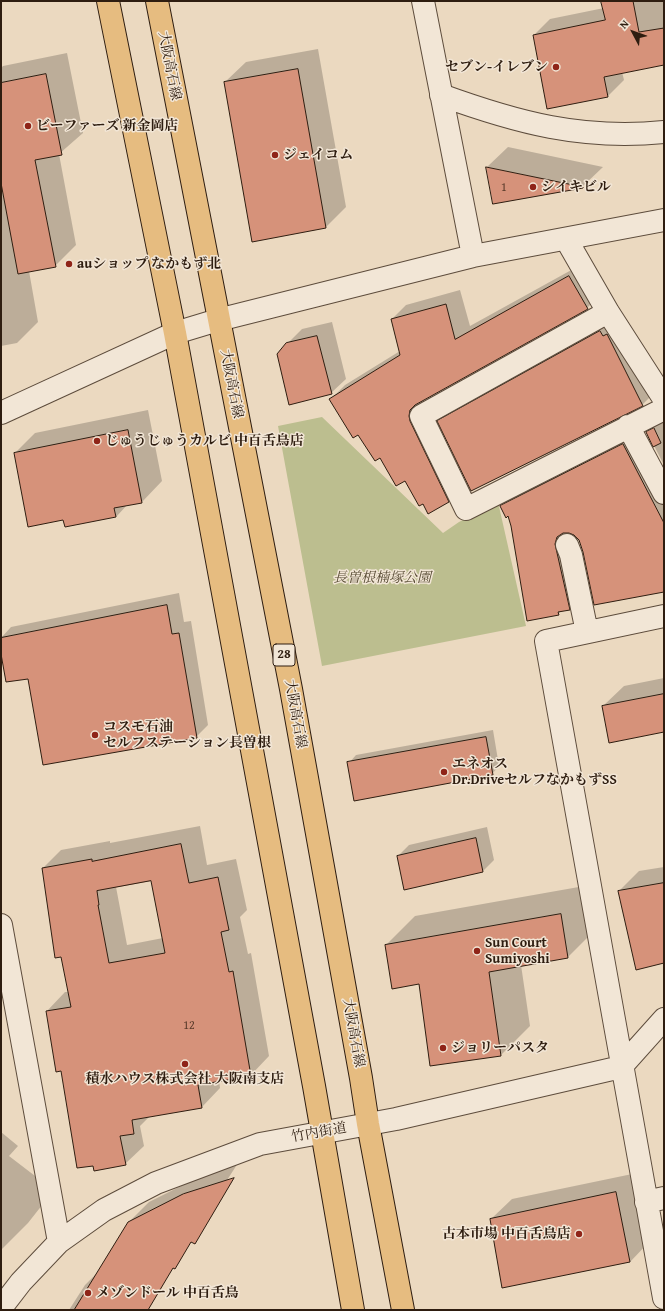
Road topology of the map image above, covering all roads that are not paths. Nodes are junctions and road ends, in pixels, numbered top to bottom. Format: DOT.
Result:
graph roads {
  1 [pos="108,1"];
  2 [pos="157,1"];
  3 [pos="423,1"];
  4 [pos="441,95"];
  5 [pos="664,132"];
  6 [pos="664,220"];
  7 [pos="566,239"];
  8 [pos="473,256"];
  9 [pos="608,312"];
  10 [pos="218,320"];
  11 [pos="175,333"];
  12 [pos="664,398"];
  13 [pos="664,409"];
  14 [pos="1,413"];
  15 [pos="628,426"];
  16 [pos="664,493"];
  17 [pos="567,545"];
  18 [pos="664,616"];
  19 [pos="587,632"];
  20 [pos="2,936"];
  21 [pos="664,1019"];
  22 [pos="621,1067"];
  23 [pos="368,1124"];
  24 [pos="322,1131"];
  25 [pos="655,1200"];
  26 [pos="59,1242"];
  27 [pos="664,1298"];
  28 [pos="1,1308"];
  29 [pos="353,1310"];
  30 [pos="403,1310"];
  1 -- 11 [label="main road"];
  2 -- 10 [label="main road, 大阪高石線 / 28"];
  3 -- 4 [label="street"];
  4 -- 5 [label="street"];
  4 -- 8 [label="street"];
  6 -- 7 [label="street"];
  7 -- 8 [label="street"];
  7 -- 9 [label="street"];
  8 -- 10 [label="street"];
  9 -- 12 [label="street"];
  9 -- 15 [label="street"];
  10 -- 11 [label="street"];
  10 -- 23 [label="main road, 大阪高石線 / 28"];
  11 -- 14 [label="street"];
  11 -- 24 [label="main road"];
  13 -- 15 [label="street"];
  15 -- 16 [label="street"];
  17 -- 19 [label="street"];
  18 -- 19 [label="street"];
  19 -- 22 [label="street"];
  20 -- 26 [label="street"];
  21 -- 22 [label="street"];
  22 -- 23 [label="street, 竹内街道"];
  22 -- 25 [label="street"];
  23 -- 24 [label="street, 竹内街道"];
  23 -- 30 [label="main road, 大阪高石線 / 28"];
  24 -- 26 [label="street, 竹内街道"];
  24 -- 29 [label="main road"];
  25 -- 27 [label="street"];
  26 -- 28 [label="street, 竹内街道"];
}
